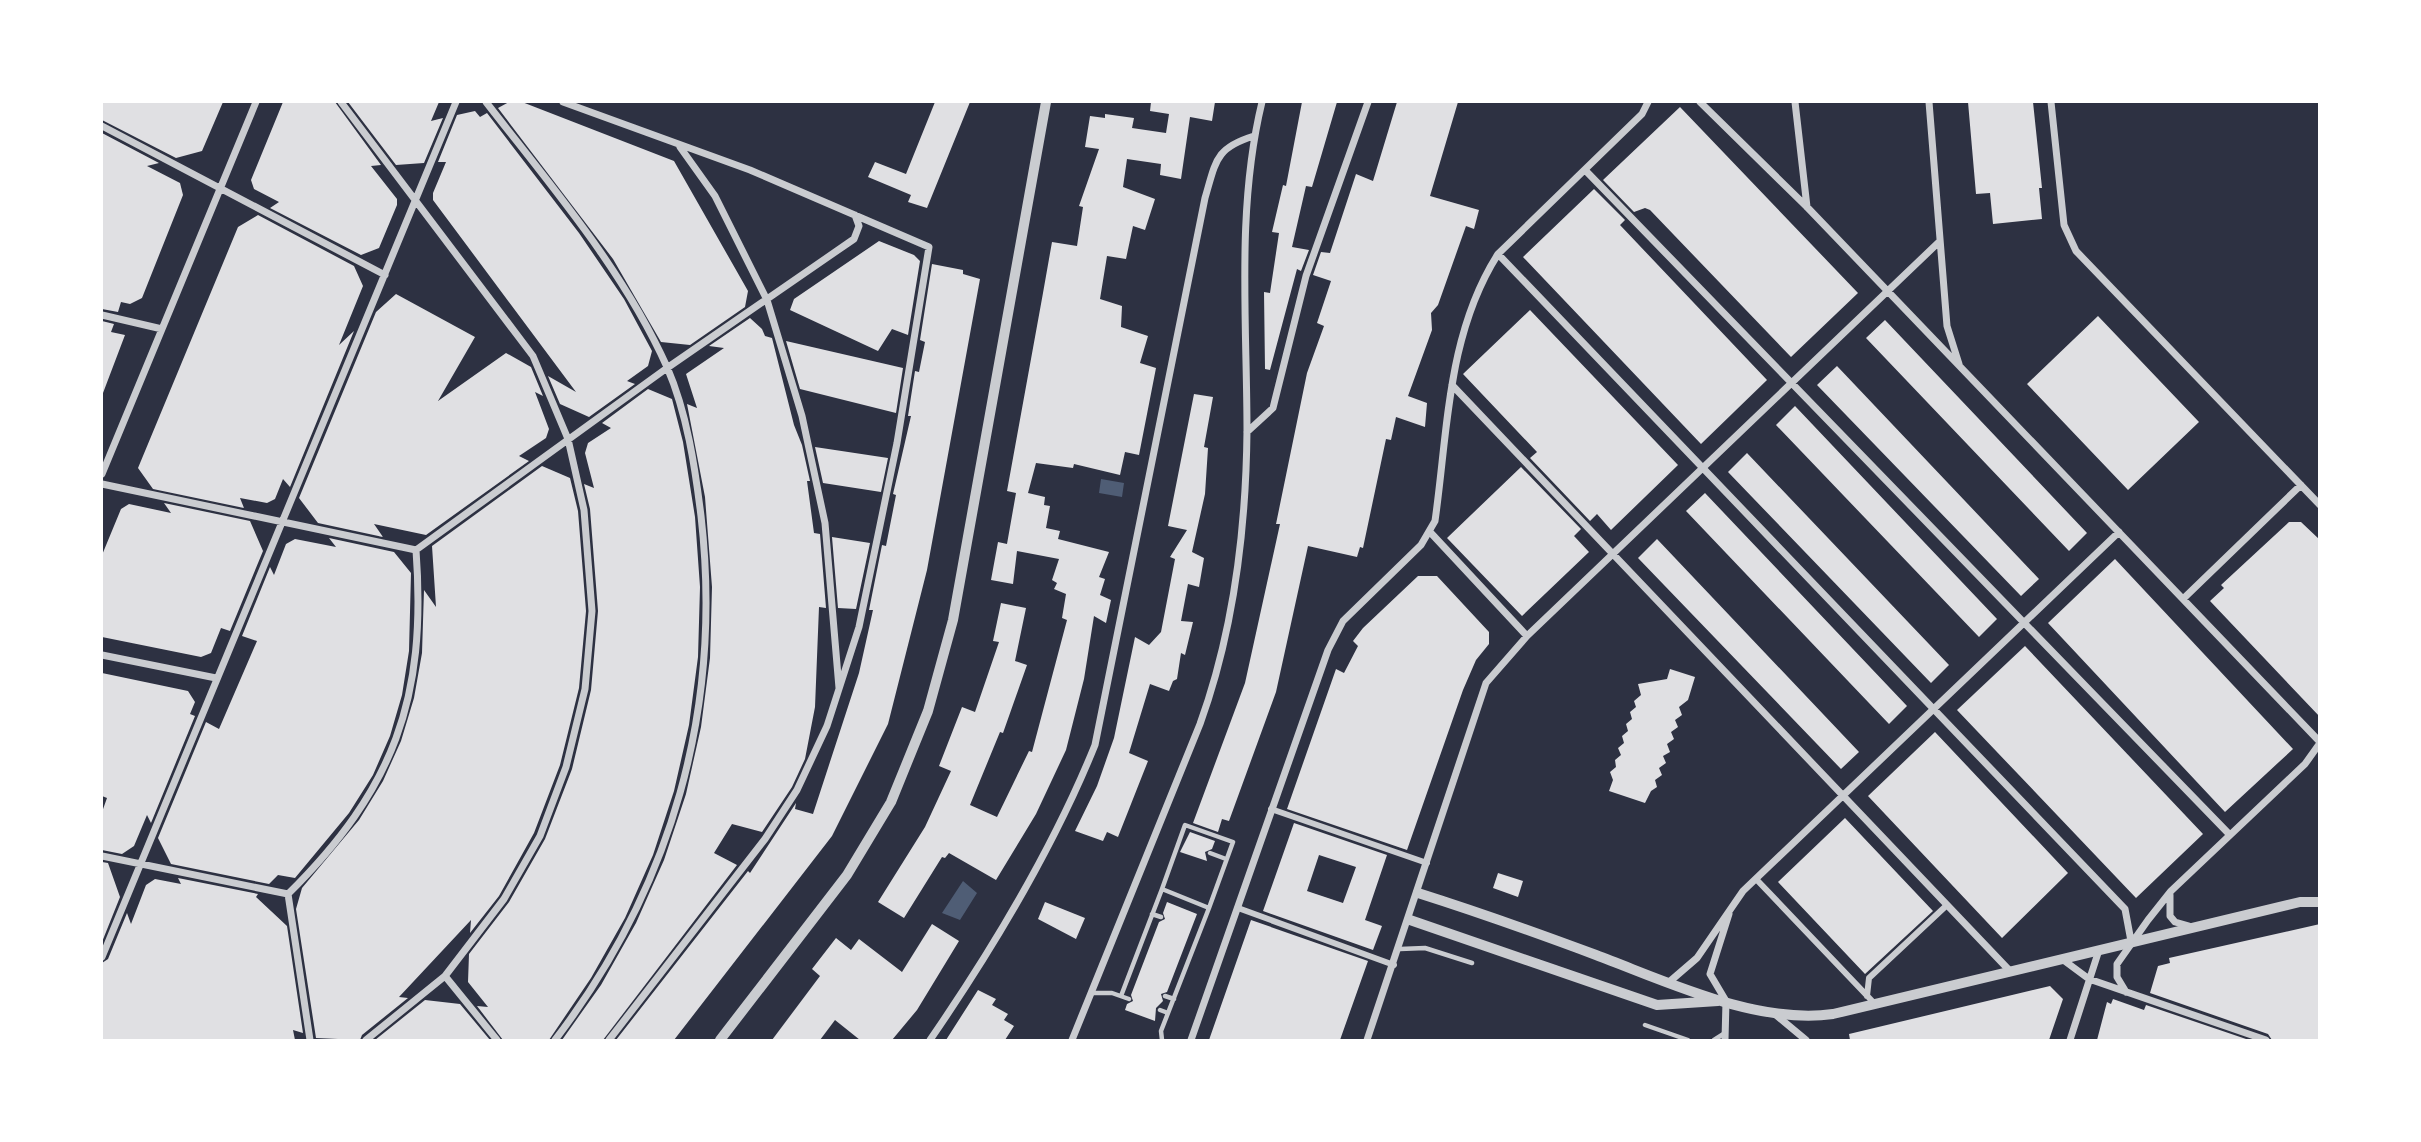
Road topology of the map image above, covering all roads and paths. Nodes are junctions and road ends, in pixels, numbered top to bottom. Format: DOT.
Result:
graph roads {
  1 [pos="256,102"];
  2 [pos="341,102"];
  3 [pos="456,102"];
  4 [pos="486,102"];
  5 [pos="563,102"];
  6 [pos="1046,102"];
  7 [pos="1262,102"];
  8 [pos="1368,102"];
  9 [pos="1648,102"];
  10 [pos="1700,102"];
  11 [pos="1795,102"];
  12 [pos="1929,102"];
  13 [pos="2051,102"];
  14 [pos="102,126"];
  15 [pos="1254,135"];
  16 [pos="679,145"];
  17 [pos="1586,171"];
  18 [pos="220,188"];
  19 [pos="415,199"];
  20 [pos="1807,207"];
  21 [pos="855,215"];
  22 [pos="1940,241"];
  23 [pos="1498,254"];
  24 [pos="385,275"];
  25 [pos="1888,292"];
  26 [pos="767,300"];
  27 [pos="102,315"];
  28 [pos="162,329"];
  29 [pos="667,368"];
  30 [pos="1960,368"];
  31 [pos="1794,382"];
  32 [pos="1452,385"];
  33 [pos="1247,432"];
  34 [pos="568,439"];
  35 [pos="1704,467"];
  36 [pos="102,474"];
  37 [pos="102,484"];
  38 [pos="2301,485"];
  39 [pos="2319,506"];
  40 [pos="281,523"];
  41 [pos="1430,531"];
  42 [pos="2119,533"];
  43 [pos="416,550"];
  44 [pos="1613,554"];
  45 [pos="2183,599"];
  46 [pos="2026,622"];
  47 [pos="1527,636"];
  48 [pos="102,655"];
  49 [pos="216,678"];
  50 [pos="839,692"];
  51 [pos="1935,709"];
  52 [pos="2319,742"];
  53 [pos="1843,796"];
  54 [pos="1271,809"];
  55 [pos="2230,835"];
  56 [pos="1210,853"];
  57 [pos="102,856"];
  58 [pos="1226,859"];
  59 [pos="1427,863"];
  60 [pos="140,864"];
  61 [pos="1756,878"];
  62 [pos="1162,889"];
  63 [pos="2171,891"];
  64 [pos="1418,892"];
  65 [pos="288,894"];
  66 [pos="2319,896"];
  67 [pos="2301,902"];
  68 [pos="2319,902"];
  69 [pos="1732,903"];
  70 [pos="1947,905"];
  71 [pos="1209,908"];
  72 [pos="1238,908"];
  73 [pos="1152,914"];
  74 [pos="1161,917"];
  75 [pos="1410,920"];
  76 [pos="2195,927"];
  77 [pos="1191,929"];
  78 [pos="1199,932"];
  79 [pos="2131,941"];
  80 [pos="1400,948"];
  81 [pos="2099,950"];
  82 [pos="102,957"];
  83 [pos="2062,958"];
  84 [pos="1472,963"];
  85 [pos="1394,965"];
  86 [pos="2009,970"];
  87 [pos="446,976"];
  88 [pos="2089,979"];
  89 [pos="1127,982"];
  90 [pos="1668,983"];
  91 [pos="1135,985"];
  92 [pos="2126,992"];
  93 [pos="1091,993"];
  94 [pos="1121,996"];
  95 [pos="1165,996"];
  96 [pos="1129,999"];
  97 [pos="1174,999"];
  98 [pos="1870,999"];
  99 [pos="1726,1001"];
  100 [pos="1160,1010"];
  101 [pos="1773,1012"];
  102 [pos="1168,1013"];
  103 [pos="1645,1025"];
  104 [pos="1726,1036"];
  105 [pos="1073,1040"];
  106 [pos="310,1041"];
  107 [pos="366,1041"];
  108 [pos="497,1041"];
  109 [pos="555,1041"];
  110 [pos="609,1041"];
  111 [pos="720,1041"];
  112 [pos="930,1041"];
  113 [pos="1163,1041"];
  114 [pos="1191,1041"];
  115 [pos="1367,1041"];
  116 [pos="1688,1041"];
  117 [pos="1714,1041"];
  118 [pos="1806,1041"];
  119 [pos="2070,1041"];
  120 [pos="2266,1041"];
  1 -- 18 [label="street"];
  2 -- 19 [label="street"];
  3 -- 19 [label="street"];
  4 -- 29 [label="street"];
  5 -- 16 [label="street"];
  6 -- 111 [label="street"];
  7 -- 15 [label="street"];
  8 -- 33 [label="street"];
  9 -- 17 [label="street"];
  10 -- 20 [label="street"];
  11 -- 20 [label="street"];
  12 -- 22 [label="street"];
  13 -- 38 [label="street"];
  14 -- 18 [label="street"];
  15 -- 33 [label="street"];
  15 -- 112 [label="street"];
  16 -- 21 [label="street"];
  16 -- 26 [label="street"];
  17 -- 23 [label="street"];
  17 -- 31 [label="street"];
  18 -- 24 [label="street"];
  18 -- 28 [label="street"];
  19 -- 24 [label="street"];
  19 -- 34 [label="street"];
  20 -- 25 [label="street"];
  21 -- 26 [label="street"];
  21 -- 50 [label="street"];
  22 -- 25 [label="street"];
  22 -- 30 [label="street"];
  23 -- 32 [label="street"];
  23 -- 35 [label="street"];
  24 -- 40 [label="street"];
  25 -- 30 [label="street"];
  25 -- 31 [label="street"];
  26 -- 29 [label="street"];
  26 -- 50 [label="street"];
  27 -- 28 [label="street"];
  28 -- 36 [label="street"];
  29 -- 34 [label="street"];
  29 -- 109 [label="street"];
  30 -- 42 [label="street"];
  31 -- 35 [label="street"];
  31 -- 46 [label="street"];
  32 -- 41 [label="street"];
  32 -- 44 [label="street"];
  33 -- 93 [label="street"];
  34 -- 43 [label="street"];
  34 -- 87 [label="street"];
  35 -- 44 [label="street"];
  35 -- 51 [label="street"];
  37 -- 40 [label="street"];
  38 -- 39 [label="street"];
  38 -- 45 [label="street"];
  40 -- 43 [label="street"];
  40 -- 49 [label="street"];
  41 -- 47 [label="street"];
  41 -- 54 [label="street"];
  42 -- 45 [label="street"];
  42 -- 46 [label="street"];
  43 -- 65 [label="street"];
  44 -- 47 [label="street"];
  44 -- 53 [label="street"];
  45 -- 52 [label="street"];
  46 -- 51 [label="street"];
  46 -- 55 [label="street"];
  47 -- 59 [label="street"];
  48 -- 49 [label="street"];
  49 -- 60 [label="street"];
  50 -- 110 [label="street"];
  51 -- 53 [label="street"];
  51 -- 79 [label="street"];
  52 -- 55 [label="street"];
  53 -- 61 [label="street"];
  53 -- 70 [label="street"];
  54 -- 59 [label="street"];
  54 -- 72 [label="street"];
  55 -- 63 [label="street"];
  56 -- 58 [label="lane"];
  57 -- 60 [label="street"];
  58 -- 62 [label="lane"];
  58 -- 71 [label="lane"];
  59 -- 64 [label="street"];
  60 -- 65 [label="street"];
  60 -- 82 [label="street"];
  61 -- 69 [label="street"];
  61 -- 98 [label="street"];
  62 -- 71 [label="lane"];
  62 -- 73 [label="lane"];
  63 -- 76 [label="street"];
  63 -- 79 [label="street"];
  64 -- 75 [label="street"];
  64 -- 90 [label="street"];
  65 -- 106 [label="street"];
  66 -- 67 [label="street"];
  67 -- 68 [label="street"];
  67 -- 76 [label="street"];
  69 -- 90 [label="street"];
  69 -- 99 [label="street"];
  70 -- 86 [label="street"];
  70 -- 98 [label="street"];
  71 -- 78 [label="lane"];
  72 -- 85 [label="street"];
  72 -- 114 [label="street"];
  73 -- 74 [label="lane"];
  73 -- 89 [label="lane"];
  75 -- 80 [label="street"];
  75 -- 99 [label="street"];
  76 -- 79 [label="street"];
  77 -- 78 [label="lane"];
  78 -- 97 [label="lane"];
  79 -- 81 [label="street"];
  79 -- 92 [label="street"];
  80 -- 84 [label="lane"];
  80 -- 85 [label="street"];
  81 -- 83 [label="street"];
  81 -- 88 [label="street"];
  83 -- 86 [label="street"];
  83 -- 88 [label="street"];
  85 -- 115 [label="street"];
  86 -- 98 [label="street"];
  87 -- 107 [label="street"];
  87 -- 108 [label="street"];
  88 -- 92 [label="street"];
  88 -- 119 [label="street"];
  89 -- 91 [label="lane"];
  89 -- 94 [label="lane"];
  90 -- 99 [label="street"];
  92 -- 120 [label="street"];
  93 -- 94 [label="lane"];
  93 -- 105 [label="street"];
  94 -- 96 [label="lane"];
  95 -- 97 [label="lane"];
  97 -- 102 [label="lane"];
  98 -- 101 [label="street"];
  99 -- 101 [label="street"];
  99 -- 104 [label="street"];
  100 -- 102 [label="lane"];
  101 -- 118 [label="street"];
  102 -- 113 [label="lane"];
  103 -- 116 [label="lane"];
  104 -- 117 [label="lane"];
}
